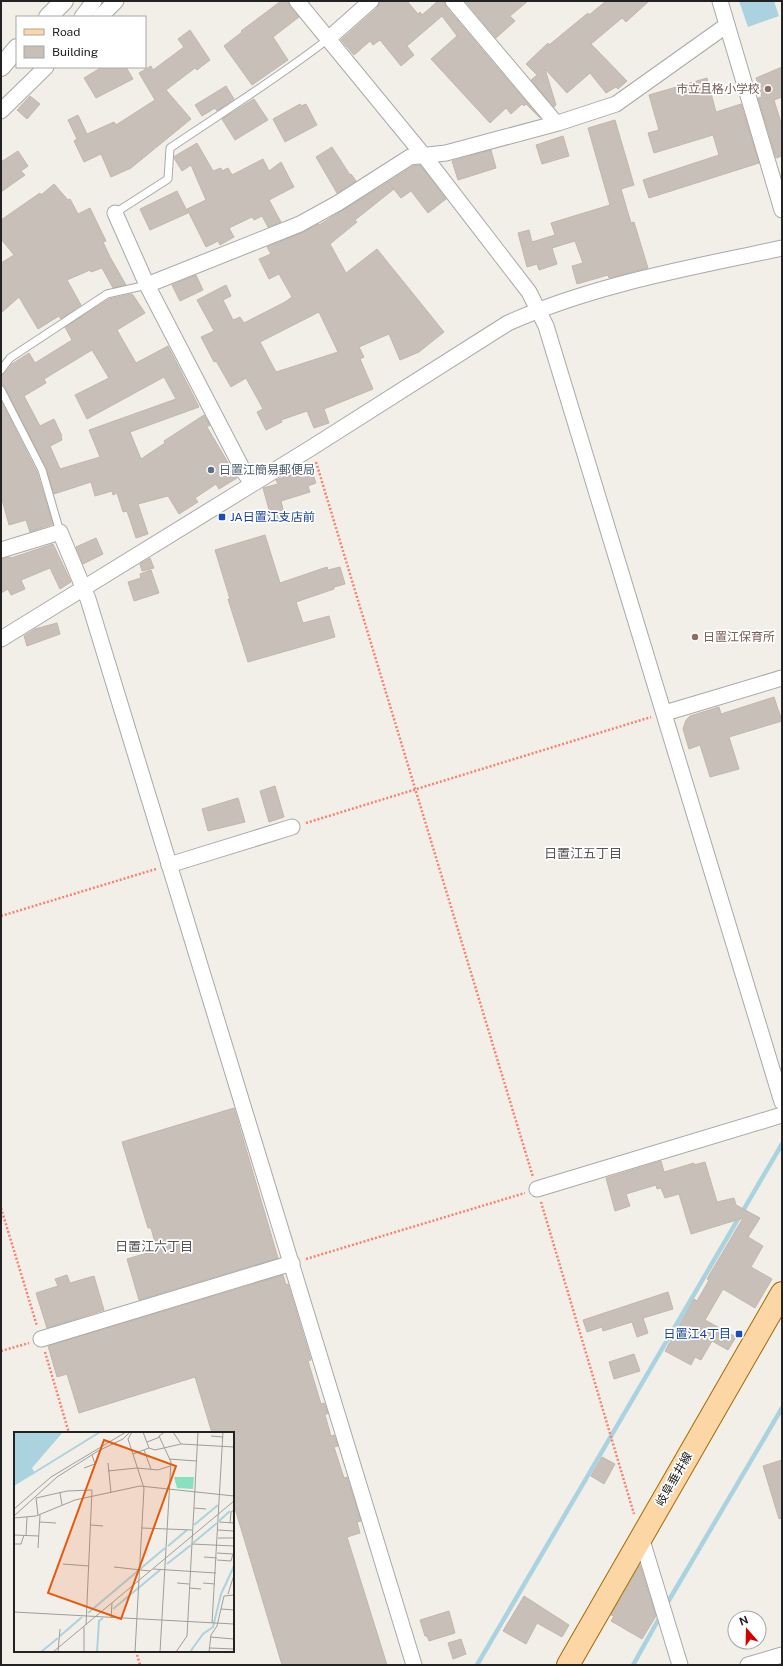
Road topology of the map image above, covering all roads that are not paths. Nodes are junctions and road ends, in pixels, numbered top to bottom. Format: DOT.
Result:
graph roads {
  1 [pos="64,1"];
  2 [pos="94,1"];
  3 [pos="116,1"];
  4 [pos="297,1"];
  5 [pos="370,1"];
  6 [pos="453,1"];
  7 [pos="720,1"];
  8 [pos="49,16"];
  9 [pos="83,16"];
  10 [pos="101,16"];
  11 [pos="727,25"];
  12 [pos="328,39"];
  13 [pos="16,49"];
  14 [pos="1,67"];
  15 [pos="45,68"];
  16 [pos="1,111"];
  17 [pos="555,122"];
  18 [pos="425,157"];
  19 [pos="782,210"];
  20 [pos="115,213"];
  21 [pos="782,248"];
  22 [pos="147,286"];
  23 [pos="538,309"];
  24 [pos="1,370"];
  25 [pos="1,390"];
  26 [pos="252,483"];
  27 [pos="60,532"];
  28 [pos="1,550"];
  29 [pos="83,588"];
  30 [pos="1,639"];
  31 [pos="782,678"];
  32 [pos="665,713"];
  33 [pos="292,827"];
  34 [pos="169,865"];
  35 [pos="782,1102"];
  36 [pos="782,1115"];
  37 [pos="537,1190"];
  38 [pos="292,1263"];
  39 [pos="782,1293"];
  40 [pos="41,1339"];
  41 [pos="640,1537"];
  42 [pos="782,1655"];
  43 [pos="414,1665"];
  44 [pos="568,1665"];
  45 [pos="680,1665"];
  46 [pos="748,1665"];
  1 -- 8 [label="street"];
  2 -- 9 [label="street"];
  3 -- 10 [label="street"];
  4 -- 12 [label="street"];
  5 -- 12 [label="street"];
  6 -- 17 [label="street"];
  7 -- 11 [label="street"];
  11 -- 17 [label="street"];
  11 -- 19 [label="street"];
  12 -- 18 [label="street"];
  12 -- 20 [label="lane"];
  13 -- 14 [label="street"];
  15 -- 16 [label="street"];
  17 -- 18 [label="street"];
  18 -- 22 [label="street"];
  18 -- 23 [label="street"];
  20 -- 22 [label="street"];
  21 -- 23 [label="street"];
  22 -- 24 [label="lane"];
  22 -- 26 [label="street"];
  23 -- 26 [label="street"];
  23 -- 32 [label="street"];
  25 -- 27 [label="lane"];
  26 -- 29 [label="street"];
  27 -- 28 [label="street"];
  27 -- 29 [label="street"];
  29 -- 30 [label="street"];
  29 -- 34 [label="street"];
  31 -- 32 [label="street"];
  32 -- 35 [label="street"];
  33 -- 34 [label="street"];
  34 -- 38 [label="street"];
  36 -- 37 [label="street"];
  38 -- 40 [label="street"];
  38 -- 43 [label="street"];
  39 -- 41 [label="main road, 岐阜垂井線"];
  41 -- 44 [label="main road, 岐阜垂井線"];
  41 -- 45 [label="street"];
  42 -- 46 [label="street"];
}
